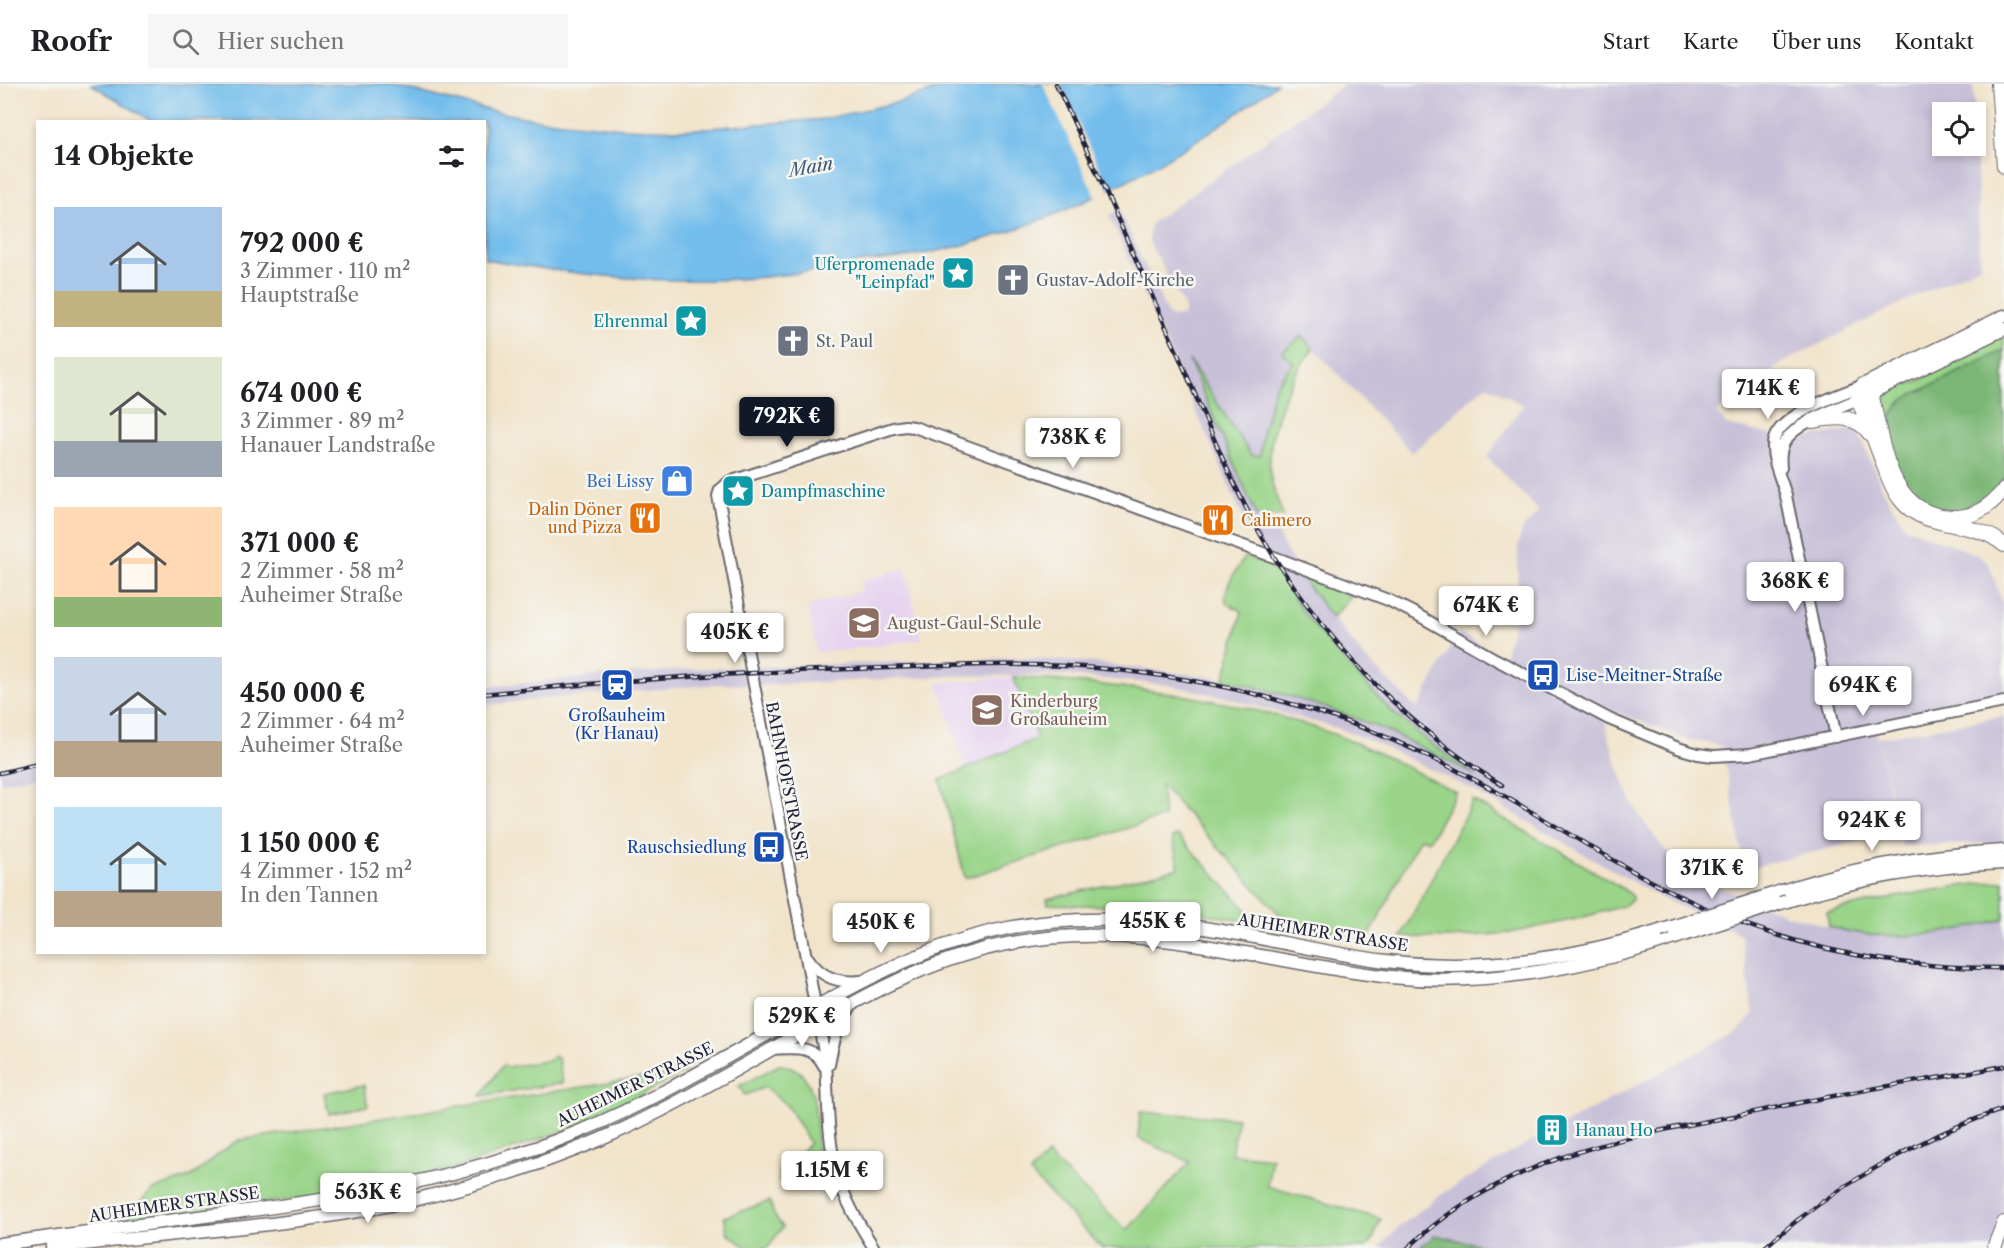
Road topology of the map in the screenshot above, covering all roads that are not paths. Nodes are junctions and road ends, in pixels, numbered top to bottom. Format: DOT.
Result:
graph roads {
  1 [pos="1998,84"];
  2 [pos="2004,166"];
  3 [pos="2004,316"];
  4 [pos="2004,328"];
  5 [pos="1867,389"];
  6 [pos="1858,399"];
  7 [pos="1812,421"];
  8 [pos="1875,441"];
  9 [pos="1783,483"];
  10 [pos="2004,490"];
  11 [pos="2004,545"];
  12 [pos="2004,702"];
  13 [pos="1836,737"];
  14 [pos="2004,851"];
  15 [pos="2004,863"];
  16 [pos="805,952"];
  17 [pos="861,981"];
  18 [pos="864,996"];
  19 [pos="816,1007"];
  20 [pos="818,1022"];
  21 [pos="771,1049"];
  22 [pos="827,1074"];
  23 [pos="2004,1224"];
  24 [pos="0,1244"];
  25 [pos="52,1248"];
  26 [pos="874,1248"];
  27 [pos="1994,1248"];
  1 -- 2 [label="highway"];
  3 -- 5 [label="main road"];
  4 -- 5 [label="main road"];
  5 -- 6 [label="highway"];
  5 -- 9 [label="street"];
  5 -- 10 [label="highway"];
  6 -- 7 [label="street"];
  6 -- 8 [label="highway"];
  7 -- 8 [label="highway"];
  7 -- 9 [label="street"];
  8 -- 11 [label="highway"];
  9 -- 13 [label="street"];
  12 -- 13 [label="street"];
  13 -- 16 [label="street, BAHNHOFSTRASSE"];
  14 -- 17 [label="main road, AUHEIMER STRASSE, bridge"];
  15 -- 18 [label="main road, AUHEIMER STRASSE, bridge"];
  16 -- 17 [label="street"];
  16 -- 19 [label="street, BAHNHOFSTRASSE"];
  17 -- 19 [label="main road, AUHEIMER STRASSE"];
  18 -- 20 [label="main road, AUHEIMER STRASSE"];
  18 -- 22 [label="street"];
  19 -- 20 [label="street, BAHNHOFSTRASSE"];
  19 -- 24 [label="main road, AUHEIMER STRASSE"];
  20 -- 21 [label="main road, AUHEIMER STRASSE"];
  20 -- 22 [label="street, BAHNHOFSTRASSE"];
  21 -- 22 [label="street"];
  21 -- 25 [label="main road, AUHEIMER STRASSE"];
  22 -- 26 [label="street"];
  23 -- 27 [label="highway"];
}
